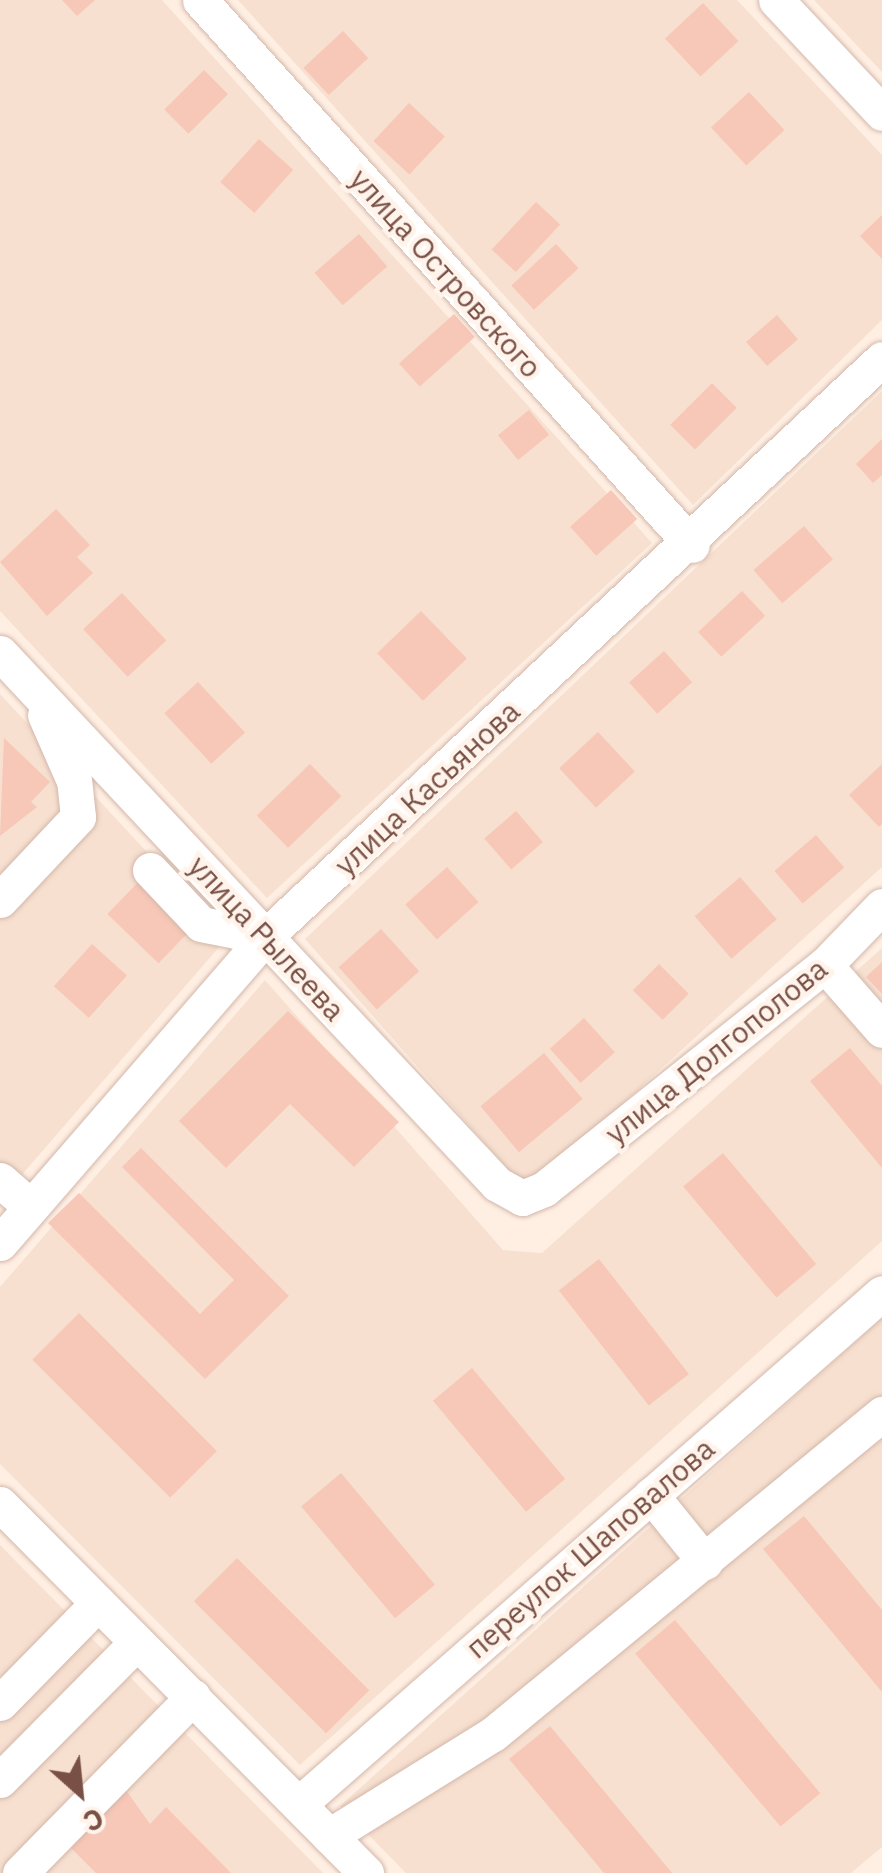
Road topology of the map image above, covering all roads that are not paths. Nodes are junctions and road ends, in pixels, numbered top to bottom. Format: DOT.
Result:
graph roads {
  1 [pos="200,0"];
  2 [pos="776,0"];
  3 [pos="882,113"];
  4 [pos="882,360"];
  5 [pos="692,545"];
  6 [pos="0,653"];
  7 [pos="32,687"];
  8 [pos="150,870"];
  9 [pos="0,900"];
  10 [pos="882,906"];
  11 [pos="265,937"];
  12 [pos="824,965"];
  13 [pos="882,1030"];
  14 [pos="0,1180"];
  15 [pos="544,1189"];
  16 [pos="31,1208"];
  17 [pos="0,1243"];
  18 [pos="882,1293"];
  19 [pos="882,1414"];
  20 [pos="650,1495"];
  21 [pos="0,1504"];
  22 [pos="705,1562"];
  23 [pos="98,1603"];
  24 [pos="137,1642"];
  25 [pos="193,1696"];
  26 [pos="0,1703"];
  27 [pos="0,1780"];
  28 [pos="299,1804"];
  29 [pos="330,1836"];
  30 [pos="20,1873"];
  31 [pos="366,1873"];
  1 -- 5 [label="street, улица Островского"];
  2 -- 3 [label="street"];
  4 -- 5 [label="street, улица Касьянова"];
  5 -- 11 [label="street, улица Касьянова"];
  6 -- 7 [label="street, улица Рылеева"];
  7 -- 9 [label="street"];
  7 -- 11 [label="street, улица Рылеева"];
  8 -- 11 [label="street"];
  10 -- 12 [label="street, улица Долгополова"];
  11 -- 15 [label="street, улица Рылеева"];
  11 -- 16 [label="street, улица Касьянова"];
  12 -- 13 [label="street"];
  12 -- 15 [label="street, улица Долгополова"];
  14 -- 16 [label="street"];
  16 -- 17 [label="street, улица Касьянова"];
  18 -- 20 [label="street, переулок Шаповалова"];
  19 -- 22 [label="street"];
  20 -- 22 [label="street"];
  20 -- 28 [label="street, переулок Шаповалова"];
  21 -- 23 [label="street"];
  22 -- 29 [label="street"];
  23 -- 24 [label="street"];
  23 -- 26 [label="street"];
  24 -- 25 [label="street"];
  24 -- 27 [label="street"];
  25 -- 28 [label="street"];
  25 -- 30 [label="street"];
  28 -- 29 [label="street"];
  29 -- 31 [label="street"];
}
